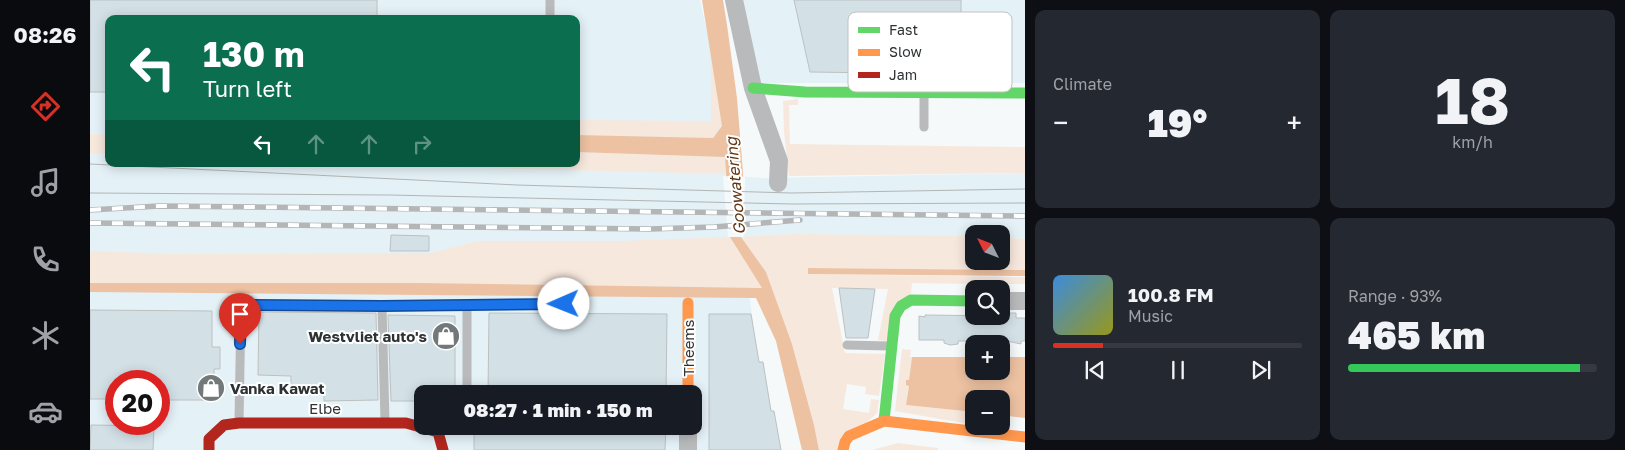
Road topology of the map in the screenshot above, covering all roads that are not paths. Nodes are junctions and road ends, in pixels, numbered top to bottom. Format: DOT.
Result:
graph roads {
  1 [pos="550,0"];
  2 [pos="734,0"];
  3 [pos="550,15"];
  4 [pos="752,88"];
  5 [pos="924,92"];
  6 [pos="1025,93"];
  7 [pos="924,126"];
  8 [pos="778,183"];
  9 [pos="965,301"];
  10 [pos="1010,301"];
  11 [pos="1025,301"];
  12 [pos="688,303"];
  13 [pos="564,304"];
  14 [pos="468,305"];
  15 [pos="382,306"];
  16 [pos="847,345"];
  17 [pos="892,346"];
  18 [pos="467,385"];
  19 [pos="688,385"];
  20 [pos="884,421"];
  21 [pos="239,423"];
  22 [pos="385,423"];
  23 [pos="414,424"];
  24 [pos="442,435"];
  25 [pos="688,435"];
  26 [pos="1025,437"];
  27 [pos="996,442"];
  28 [pos="844,446"];
  29 [pos="209,450"];
  30 [pos="443,450"];
  31 [pos="688,450"];
  1 -- 3 [label="lane"];
  2 -- 4 [label="street"];
  4 -- 5 [label="street"];
  4 -- 8 [label="street"];
  5 -- 6 [label="street"];
  5 -- 7 [label="lane"];
  9 -- 17 [label="street"];
  10 -- 11 [label="street"];
  12 -- 19 [label="street, Theems"];
  13 -- 14 [label="lane"];
  14 -- 15 [label="lane"];
  14 -- 18 [label="lane"];
  15 -- 21 [label="lane"];
  15 -- 22 [label="lane"];
  16 -- 17 [label="lane"];
  17 -- 20 [label="street"];
  20 -- 27 [label="street"];
  20 -- 28 [label="street"];
  21 -- 22 [label="street, Elbe"];
  21 -- 29 [label="street, Elbe"];
  22 -- 23 [label="street, Elbe"];
  24 -- 30 [label="street, Elbe"];
  25 -- 31 [label="street"];
  26 -- 27 [label="street"];
}
